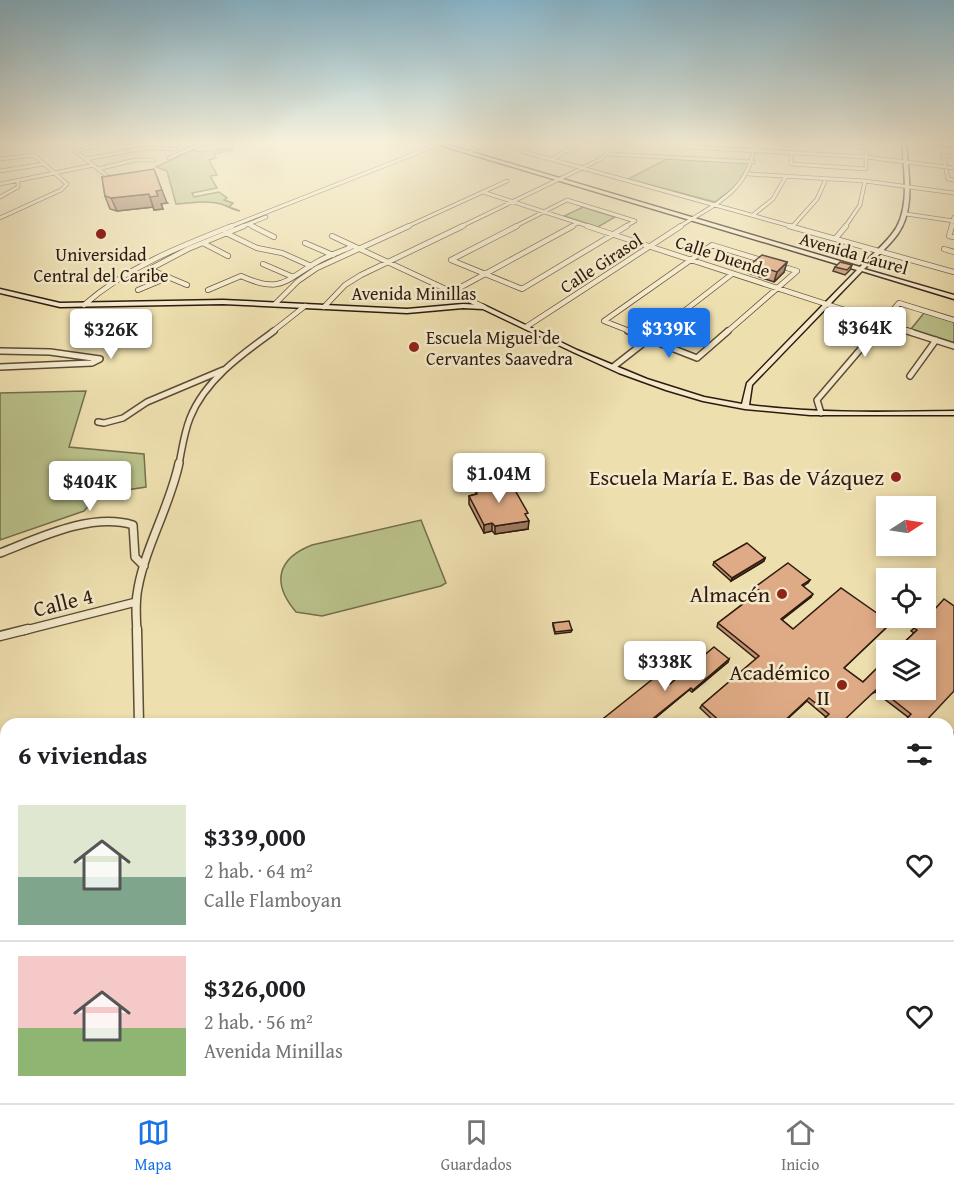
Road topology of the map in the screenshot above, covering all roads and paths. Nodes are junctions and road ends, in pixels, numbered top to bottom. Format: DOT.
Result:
graph roads {
  1 [pos="50,194"];
  2 [pos="311,194"];
  3 [pos="477,194"];
  4 [pos="490,194"];
  5 [pos="529,194"];
  6 [pos="614,194"];
  7 [pos="678,194"];
  8 [pos="730,194"];
  9 [pos="776,194"];
  10 [pos="820,194"];
  11 [pos="864,194"];
  12 [pos="907,194"];
  13 [pos="513,202"];
  14 [pos="715,205"];
  15 [pos="544,212"];
  16 [pos="906,214"];
  17 [pos="753,215"];
  18 [pos="266,217"];
  19 [pos="0,218"];
  20 [pos="695,218"];
  21 [pos="954,220"];
  22 [pos="578,223"];
  23 [pos="248,224"];
  24 [pos="792,227"];
  25 [pos="226,233"];
  26 [pos="613,235"];
  27 [pos="332,236"];
  28 [pos="274,237"];
  29 [pos="954,237"];
  30 [pos="836,238"];
  31 [pos="203,243"];
  32 [pos="305,243"];
  33 [pos="355,247"];
  34 [pos="650,247"];
  35 [pos="944,249"];
  36 [pos="880,251"];
  37 [pos="954,252"];
  38 [pos="333,255"];
  39 [pos="228,256"];
  40 [pos="690,260"];
  41 [pos="387,262"];
  42 [pos="262,264"];
  43 [pos="141,266"];
  44 [pos="311,266"];
  45 [pos="863,268"];
  46 [pos="150,269"];
  47 [pos="954,272"];
  48 [pos="486,274"];
  49 [pos="732,274"];
  50 [pos="169,277"];
  51 [pos="293,277"];
  52 [pos="187,285"];
  53 [pos="777,288"];
  54 [pos="138,290"];
  55 [pos="208,290"];
  56 [pos="0,291"];
  57 [pos="452,292"];
  58 [pos="954,292"];
  59 [pos="954,297"];
  60 [pos="275,304"];
  61 [pos="84,305"];
  62 [pos="827,305"];
  63 [pos="305,306"];
  64 [pos="324,307"];
  65 [pos="484,307"];
  66 [pos="954,320"];
  67 [pos="881,322"];
  68 [pos="526,327"];
  69 [pos="649,339"];
  70 [pos="936,340"];
  71 [pos="954,346"];
  72 [pos="0,351"];
  73 [pos="88,357"];
  74 [pos="83,364"];
  75 [pos="0,367"];
  76 [pos="613,367"];
  77 [pos="228,368"];
  78 [pos="910,376"];
  79 [pos="745,407"];
  80 [pos="821,413"];
  81 [pos="954,413"];
  82 [pos="98,422"];
  83 [pos="0,553"];
  84 [pos="144,566"];
  85 [pos="135,602"];
  86 [pos="0,636"];
  87 [pos="139,718"];
  1 -- 19 [label="street"];
  2 -- 43 [label="street"];
  3 -- 33 [label="street"];
  4 -- 13 [label="street, Calle Duende"];
  5 -- 13 [label="street"];
  6 -- 20 [label="street, Avenida Laurel"];
  7 -- 14 [label="street"];
  8 -- 14 [label="street, Calle Girasol"];
  9 -- 17 [label="street"];
  10 -- 24 [label="street"];
  11 -- 30 [label="street"];
  12 -- 16 [label="street"];
  13 -- 15 [label="street, Calle Duende"];
  13 -- 41 [label="street"];
  14 -- 17 [label="street"];
  14 -- 20 [label="street, Calle Girasol"];
  15 -- 22 [label="street, Calle Duende"];
  15 -- 26 [label="street"];
  15 -- 48 [label="street"];
  16 -- 21 [label="street"];
  16 -- 36 [label="street"];
  17 -- 24 [label="street"];
  18 -- 23 [label="street"];
  20 -- 34 [label="street, Calle Girasol"];
  20 -- 45 [label="street, Avenida Laurel"];
  21 -- 29 [label="street"];
  22 -- 26 [label="street, Calle Duende"];
  22 -- 48 [label="street"];
  23 -- 25 [label="street"];
  23 -- 28 [label="street"];
  24 -- 30 [label="street"];
  25 -- 31 [label="street"];
  25 -- 44 [label="street"];
  26 -- 34 [label="street, Calle Duende"];
  26 -- 48 [label="street"];
  27 -- 33 [label="street"];
  30 -- 36 [label="street"];
  31 -- 39 [label="street"];
  31 -- 46 [label="street"];
  32 -- 38 [label="street"];
  33 -- 38 [label="street"];
  33 -- 41 [label="street"];
  33 -- 60 [label="street"];
  34 -- 40 [label="street, Calle Duende"];
  34 -- 68 [label="street, Calle Girasol"];
  35 -- 37 [label="street"];
  36 -- 45 [label="street"];
  36 -- 47 [label="street"];
  38 -- 44 [label="street"];
  40 -- 49 [label="street, Calle Duende"];
  40 -- 53 [label="street"];
  40 -- 69 [label="street"];
  41 -- 57 [label="street"];
  41 -- 64 [label="street"];
  42 -- 51 [label="street"];
  43 -- 46 [label="street"];
  43 -- 61 [label="street"];
  44 -- 51 [label="street"];
  45 -- 58 [label="street, Avenida Laurel"];
  45 -- 59 [label="street, Avenida Laurel"];
  45 -- 62 [label="street"];
  46 -- 50 [label="street"];
  48 -- 57 [label="street"];
  49 -- 53 [label="street, Calle Duende"];
  49 -- 69 [label="street"];
  50 -- 52 [label="street"];
  50 -- 54 [label="street"];
  51 -- 55 [label="street"];
  53 -- 62 [label="street, Calle Duende"];
  53 -- 69 [label="street"];
  56 -- 61 [label="street, Avenida Minillas"];
  57 -- 65 [label="street"];
  60 -- 61 [label="street, Avenida Minillas"];
  60 -- 63 [label="street, Avenida Minillas"];
  62 -- 67 [label="street, Calle Duende"];
  62 -- 79 [label="street"];
  63 -- 64 [label="street, Avenida Minillas"];
  63 -- 77 [label="street"];
  64 -- 65 [label="street, Avenida Minillas"];
  65 -- 68 [label="street, Avenida Minillas"];
  66 -- 67 [label="street"];
  67 -- 70 [label="street, Calle Duende"];
  67 -- 80 [label="street"];
  68 -- 76 [label="street, Avenida Minillas"];
  69 -- 76 [label="street"];
  70 -- 71 [label="street, Calle Duende"];
  70 -- 78 [label="street"];
  72 -- 73 [label="street"];
  73 -- 74 [label="street"];
  73 -- 74 [label="street"];
  74 -- 75 [label="street"];
  76 -- 79 [label="street, Avenida Minillas"];
  77 -- 82 [label="street"];
  77 -- 84 [label="street"];
  79 -- 80 [label="street, Avenida Minillas"];
  80 -- 81 [label="street, Avenida Minillas"];
  83 -- 84 [label="street"];
  84 -- 85 [label="street"];
  85 -- 86 [label="street, Calle 4"];
  85 -- 87 [label="street"];
}
